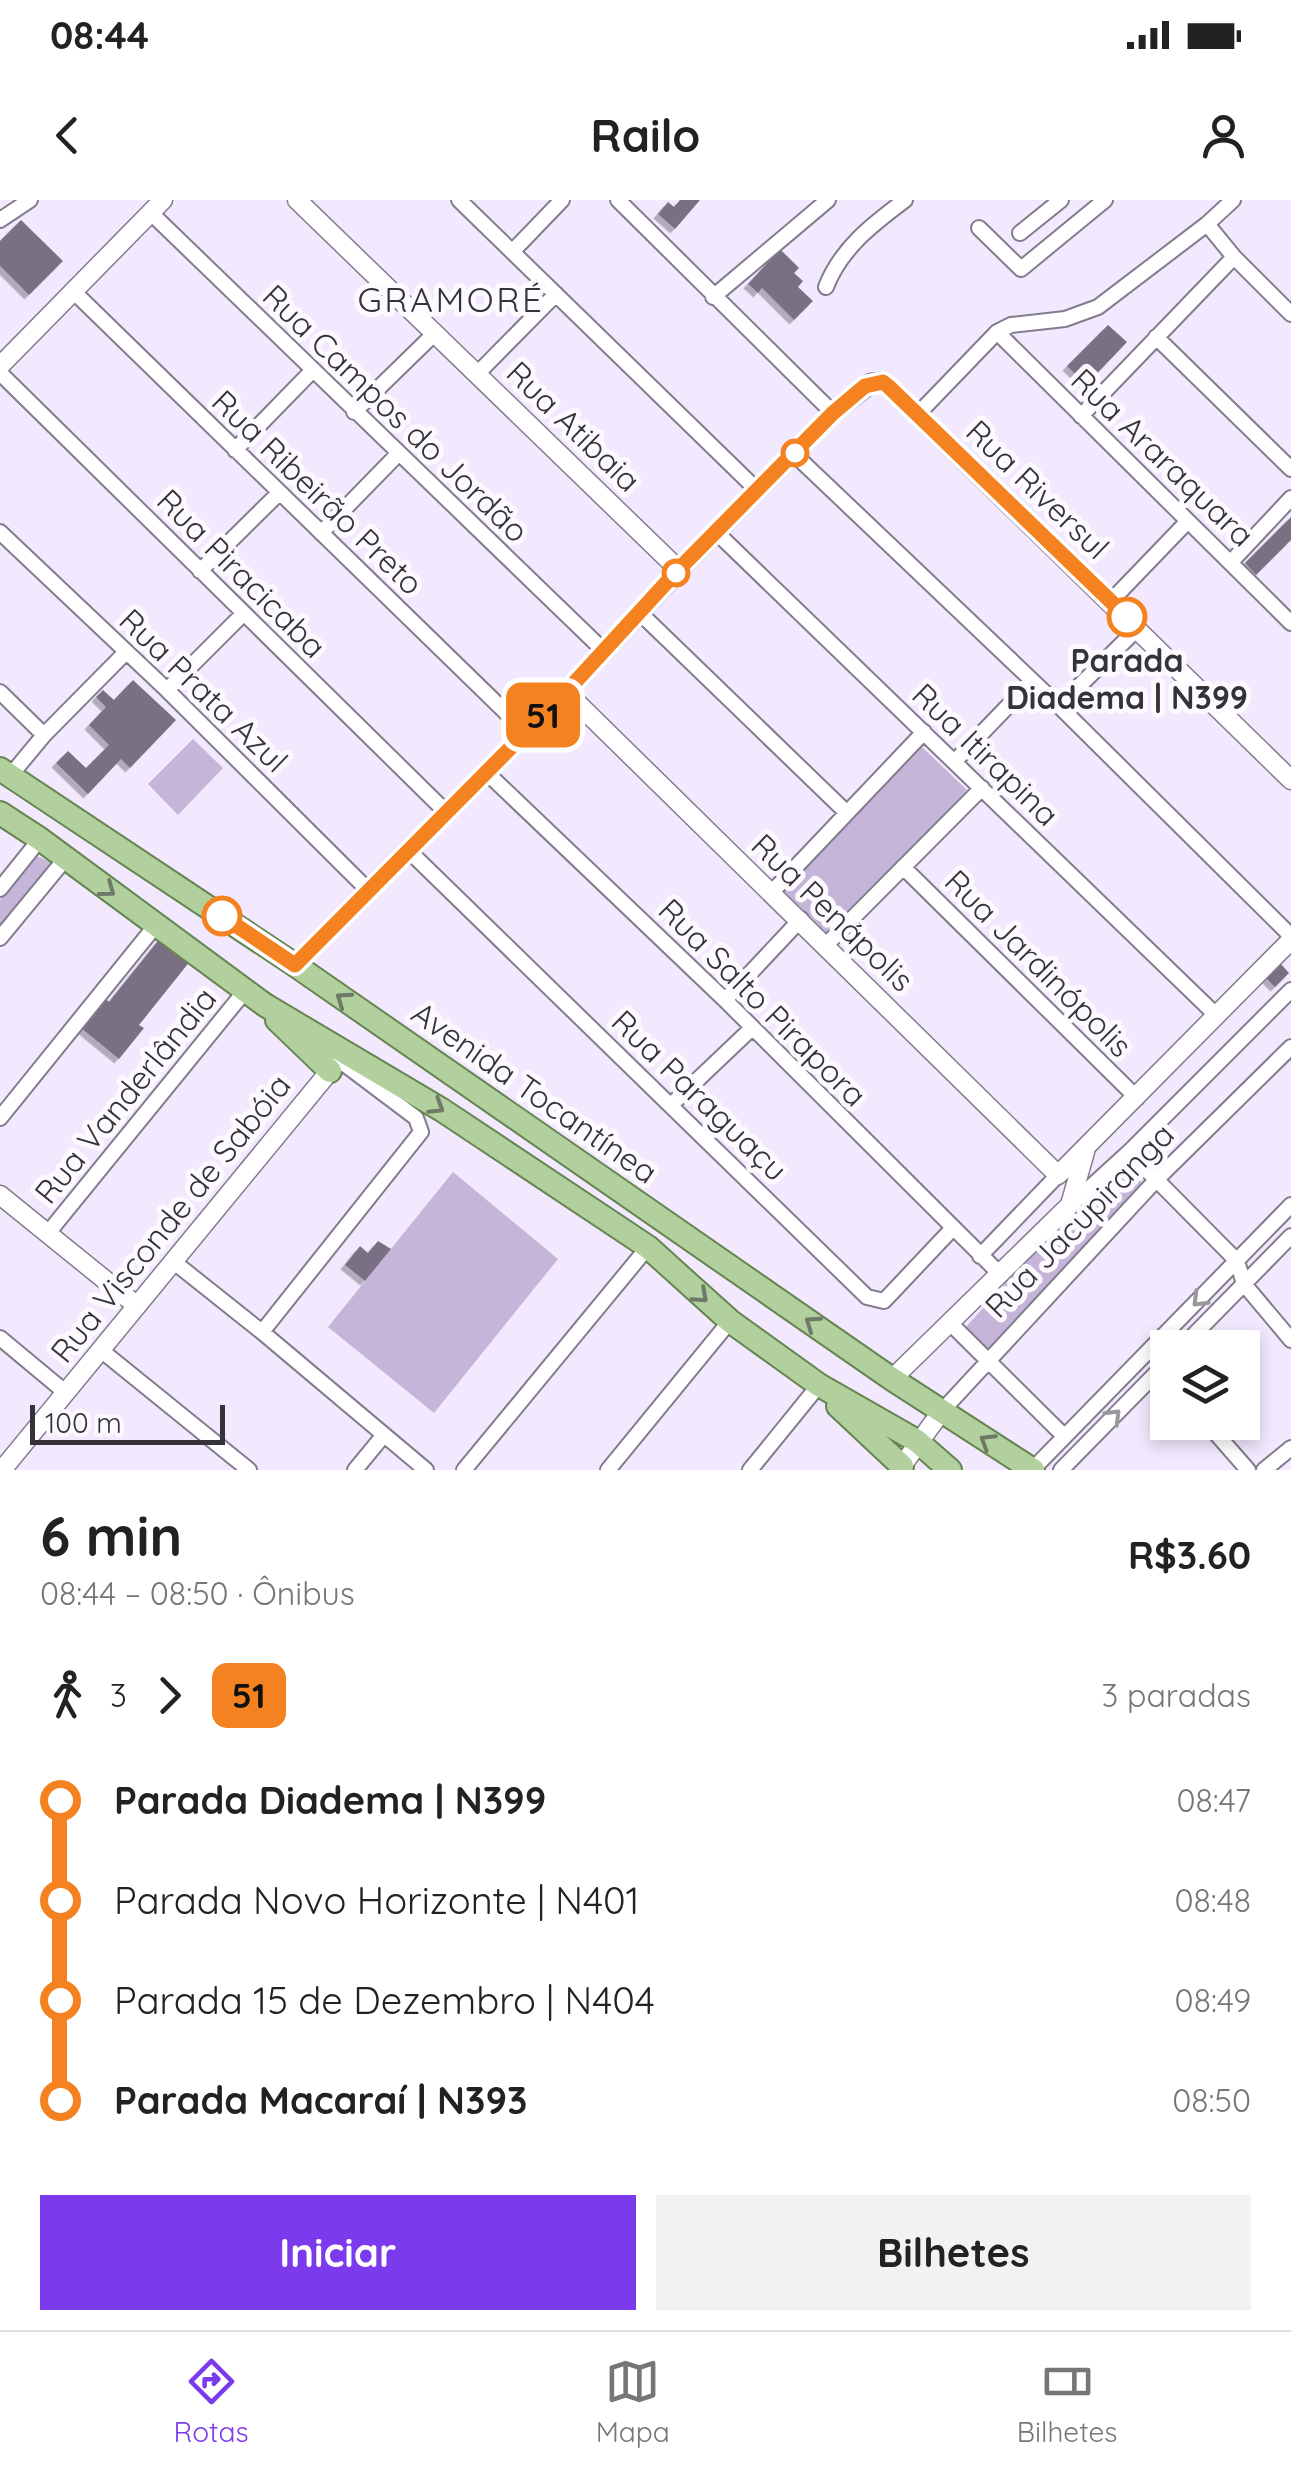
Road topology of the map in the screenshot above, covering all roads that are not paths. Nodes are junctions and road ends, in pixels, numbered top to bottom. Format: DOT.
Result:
graph roads {
  1 [pos="30,200"];
  2 [pos="297,200"];
  3 [pos="460,200"];
  4 [pos="562,200"];
  5 [pos="618,200"];
  6 [pos="828,200"];
  7 [pos="905,200"];
  8 [pos="1061,200"];
  9 [pos="1105,200"];
  10 [pos="1232,200"];
  11 [pos="157,206"];
  12 [pos="0,220"];
  13 [pos="1208,224"];
  14 [pos="979,228"];
  15 [pos="1020,233"];
  16 [pos="513,251"];
  17 [pos="1234,257"];
  18 [pos="826,287"];
  19 [pos="73,291"];
  20 [pos="556,294"];
  21 [pos="713,297"];
  22 [pos="1291,314"];
  23 [pos="997,332"];
  24 [pos="433,335"];
  25 [pos="1156,337"];
  26 [pos="0,369"];
  27 [pos="312,371"];
  28 [pos="478,374"];
  29 [pos="354,412"];
  30 [pos="833,413"];
  31 [pos="918,414"];
  32 [pos="1081,416"];
  33 [pos="235,450"];
  34 [pos="398,454"];
  35 [pos="794,454"];
  36 [pos="1291,468"];
  37 [pos="757,490"];
  38 [pos="278,494"];
  39 [pos="1291,498"];
  40 [pos="1187,522"];
  41 [pos="0,532"];
  42 [pos="716,532"];
  43 [pos="320,533"];
  44 [pos="1231,562"];
  45 [pos="678,570"];
  46 [pos="200,572"];
  47 [pos="1111,601"];
  48 [pos="640,613"];
  49 [pos="243,614"];
  50 [pos="1289,616"];
  51 [pos="1138,628"];
  52 [pos="604,651"];
  53 [pos="126,652"];
  54 [pos="1032,682"];
  55 [pos="168,690"];
  56 [pos="0,692"];
  57 [pos="566,692"];
  58 [pos="1059,706"];
  59 [pos="526,732"];
  60 [pos="924,732"];
  61 [pos="44,735"];
  62 [pos="955,762"];
  63 [pos="485,771"];
  64 [pos="5,772"];
  65 [pos="1291,780"];
  66 [pos="982,788"];
  67 [pos="446,812"];
  68 [pos="0,813"];
  69 [pos="847,813"];
  70 [pos="40,839"];
  71 [pos="408,850"];
  72 [pos="66,858"];
  73 [pos="903,867"];
  74 [pos="0,889"];
  75 [pos="368,891"];
  76 [pos="771,893"];
  77 [pos="800,919"];
  78 [pos="156,926"];
  79 [pos="0,938"];
  80 [pos="1291,938"];
  81 [pos="825,946"];
  82 [pos="295,965"];
  83 [pos="245,990"];
  84 [pos="1291,990"];
  85 [pos="725,1000"];
  86 [pos="1216,1016"];
  87 [pos="751,1029"];
  88 [pos="1291,1046"];
  89 [pos="338,1061"];
  90 [pos="1137,1098"];
  91 [pos="671,1104"];
  92 [pos="0,1118"];
  93 [pos="1086,1148"];
  94 [pos="1130,1152"];
  95 [pos="1058,1175"];
  96 [pos="1157,1179"];
  97 [pos="0,1195"];
  98 [pos="1070,1205"];
  99 [pos="1291,1205"];
  100 [pos="953,1228"];
  101 [pos="48,1234"];
  102 [pos="1291,1236"];
  103 [pos="648,1248"];
  104 [pos="980,1256"];
  105 [pos="174,1262"];
  106 [pos="1238,1262"];
  107 [pos="1001,1275"];
  108 [pos="1244,1284"];
  109 [pos="136,1306"];
  110 [pos="730,1321"];
  111 [pos="951,1324"];
  112 [pos="1199,1330"];
  113 [pos="262,1332"];
  114 [pos="0,1338"];
  115 [pos="1291,1340"];
  116 [pos="102,1351"];
  117 [pos="987,1360"];
  118 [pos="892,1379"];
  119 [pos="1150,1384"];
  120 [pos="820,1385"];
  121 [pos="65,1392"];
  122 [pos="941,1412"];
  123 [pos="383,1436"];
  124 [pos="1064,1436"];
  125 [pos="1222,1440"];
  126 [pos="918,1441"];
  127 [pos="1291,1448"];
  128 [pos="900,1468"];
  129 [pos="2,1470"];
  130 [pos="249,1470"];
  131 [pos="356,1470"];
  132 [pos="426,1470"];
  133 [pos="464,1470"];
  134 [pos="608,1470"];
  135 [pos="750,1470"];
  136 [pos="950,1470"];
  137 [pos="1032,1470"];
  138 [pos="1060,1470"];
  139 [pos="1248,1470"];
  140 [pos="1264,1470"];
  1 -- 12 [label="street"];
  2 -- 24 [label="street, Rua Atibaia"];
  3 -- 16 [label="street"];
  4 -- 16 [label="street"];
  5 -- 21 [label="street"];
  6 -- 21 [label="street"];
  7 -- 18 [label="street"];
  8 -- 15 [label="street"];
  9 -- 14 [label="street"];
  10 -- 13 [label="street"];
  11 -- 19 [label="street"];
  11 -- 27 [label="street, Rua Campos do Jordão"];
  13 -- 17 [label="street"];
  13 -- 23 [label="street"];
  16 -- 20 [label="street"];
  17 -- 22 [label="street"];
  17 -- 25 [label="street"];
  19 -- 26 [label="street"];
  19 -- 33 [label="street, Rua Ribeirão Preto"];
  20 -- 28 [label="street"];
  20 -- 37 [label="street"];
  21 -- 30 [label="street"];
  23 -- 31 [label="street"];
  23 -- 32 [label="street, Rua Araraquara"];
  24 -- 28 [label="street, Rua Atibaia"];
  24 -- 29 [label="street"];
  25 -- 32 [label="street"];
  25 -- 36 [label="street"];
  26 -- 46 [label="street, Rua Piracicaba"];
  27 -- 29 [label="street, Rua Campos do Jordão"];
  27 -- 33 [label="street"];
  28 -- 45 [label="street, Rua Atibaia"];
  29 -- 34 [label="street, Rua Campos do Jordão"];
  30 -- 31 [label="street, Rua Riversul"];
  30 -- 35 [label="street"];
  31 -- 47 [label="street, Rua Riversul"];
  32 -- 40 [label="street, Rua Araraquara"];
  33 -- 38 [label="street, Rua Ribeirão Preto"];
  34 -- 43 [label="street"];
  34 -- 52 [label="street, Rua Campos do Jordão"];
  35 -- 37 [label="street"];
  35 -- 54 [label="street"];
  37 -- 42 [label="street"];
  38 -- 43 [label="street, Rua Ribeirão Preto"];
  38 -- 46 [label="street"];
  39 -- 44 [label="street"];
  40 -- 44 [label="street, Rua Araraquara"];
  40 -- 47 [label="street"];
  41 -- 53 [label="street, Rua Prata Azul"];
  42 -- 45 [label="street"];
  42 -- 60 [label="street, Rua Itirapina"];
  43 -- 59 [label="street, Rua Ribeirão Preto"];
  44 -- 50 [label="street, Rua Araraquara"];
  45 -- 48 [label="street"];
  46 -- 49 [label="street, Rua Piracicaba"];
  47 -- 51 [label="street, Rua Riversul"];
  48 -- 52 [label="street"];
  48 -- 69 [label="street"];
  49 -- 55 [label="street"];
  49 -- 67 [label="street, Rua Piracicaba"];
  51 -- 58 [label="street"];
  51 -- 65 [label="street, Rua Riversul"];
  52 -- 57 [label="street"];
  53 -- 55 [label="street, Rua Prata Azul"];
  53 -- 61 [label="street"];
  54 -- 58 [label="street"];
  54 -- 62 [label="street"];
  55 -- 75 [label="street, Rua Prata Azul"];
  56 -- 61 [label="street"];
  57 -- 59 [label="street"];
  57 -- 76 [label="street, Rua Penápolis"];
  58 -- 80 [label="street"];
  59 -- 63 [label="street"];
  60 -- 62 [label="street, Rua Itirapina"];
  60 -- 69 [label="street"];
  61 -- 64 [label="street"];
  62 -- 66 [label="street, Rua Itirapina"];
  63 -- 67 [label="street"];
  63 -- 85 [label="street, Rua Salto Pirapora"];
  64 -- 82 [label="main road, Avenida Tocantínea"];
  66 -- 73 [label="street"];
  66 -- 86 [label="street, Rua Itirapina"];
  67 -- 71 [label="street"];
  68 -- 70 [label="main road, Avenida Tocantínea"];
  69 -- 76 [label="street"];
  70 -- 72 [label="main road, Avenida Tocantínea"];
  70 -- 74 [label="street"];
  71 -- 75 [label="street"];
  71 -- 91 [label="street, Rua Paraguaçu"];
  72 -- 78 [label="main road, Avenida Tocantínea, one-way"];
  72 -- 79 [label="street"];
  73 -- 81 [label="street"];
  73 -- 90 [label="street, Rua Jardinópolis"];
  75 -- 82 [label="street"];
  76 -- 77 [label="street, Rua Penápolis"];
  77 -- 81 [label="street, Rua Penápolis"];
  77 -- 85 [label="street"];
  78 -- 83 [label="main road, Avenida Tocantínea"];
  78 -- 92 [label="street"];
  80 -- 86 [label="street"];
  81 -- 95 [label="street, Rua Penápolis"];
  118 -- 82 [label="main road, Avenida Tocantínea, one-way"];
  83 -- 89 [label="main road, Avenida Tocantínea"];
  83 -- 101 [label="street, Rua Vanderlândia"];
  84 -- 94 [label="street, Rua Jacupiranga"];
  85 -- 87 [label="street, Rua Salto Pirapora"];
  86 -- 90 [label="street"];
  87 -- 91 [label="street"];
  87 -- 100 [label="street, Rua Salto Pirapora"];
  88 -- 96 [label="street, Rua Jacupiranga"];
  89 -- 103 [label="main road, Avenida Tocantínea, one-way"];
  89 -- 105 [label="street, Rua Visconde de Sabóia"];
  89 -- 113 [label="street"];
  90 -- 93 [label="street"];
  91 -- 100 [label="street, Rua Paraguaçu"];
  93 -- 95 [label="street"];
  93 -- 98 [label="street"];
  94 -- 96 [label="street"];
  94 -- 98 [label="street, Rua Jacupiranga"];
  95 -- 104 [label="street"];
  96 -- 106 [label="street"];
  96 -- 117 [label="street, Rua Jacupiranga"];
  97 -- 101 [label="street"];
  98 -- 107 [label="street"];
  99 -- 106 [label="street"];
  100 -- 104 [label="street, Rua Salto Pirapora"];
  101 -- 109 [label="street"];
  102 -- 108 [label="street"];
  103 -- 110 [label="main road, Avenida Tocantínea, one-way"];
  103 -- 133 [label="street"];
  104 -- 107 [label="street, Rua Salto Pirapora"];
  105 -- 109 [label="street, Rua Visconde de Sabóia"];
  105 -- 113 [label="street"];
  106 -- 108 [label="street"];
  106 -- 124 [label="street, one-way"];
  107 -- 111 [label="street"];
  108 -- 112 [label="street"];
  108 -- 115 [label="street"];
  109 -- 116 [label="street, Rua Visconde de Sabóia"];
  110 -- 120 [label="main road, Avenida Tocantínea"];
  110 -- 134 [label="street"];
  111 -- 117 [label="street"];
  111 -- 118 [label="street"];
  113 -- 123 [label="street"];
  114 -- 121 [label="street"];
  116 -- 121 [label="street, Rua Visconde de Sabóia"];
  116 -- 130 [label="street"];
  117 -- 122 [label="street, Rua Jacupiranga"];
  117 -- 124 [label="street"];
  118 -- 122 [label="main road, Avenida Tocantínea"];
  138 -- 119 [label="street, one-way"];
  120 -- 126 [label="main road, Avenida Tocantínea"];
  120 -- 128 [label="main road"];
  120 -- 135 [label="street"];
  121 -- 129 [label="street, Rua Visconde de Sabóia"];
  122 -- 126 [label="street, Rua Jacupiranga"];
  137 -- 122 [label="main road, Avenida Tocantínea, one-way"];
  123 -- 131 [label="street"];
  123 -- 132 [label="street"];
  124 -- 137 [label="street"];
  125 -- 139 [label="street"];
  126 -- 128 [label="street, Rua Jacupiranga"];
  126 -- 136 [label="main road, Avenida Tocantínea"];
  127 -- 140 [label="street"];
}
